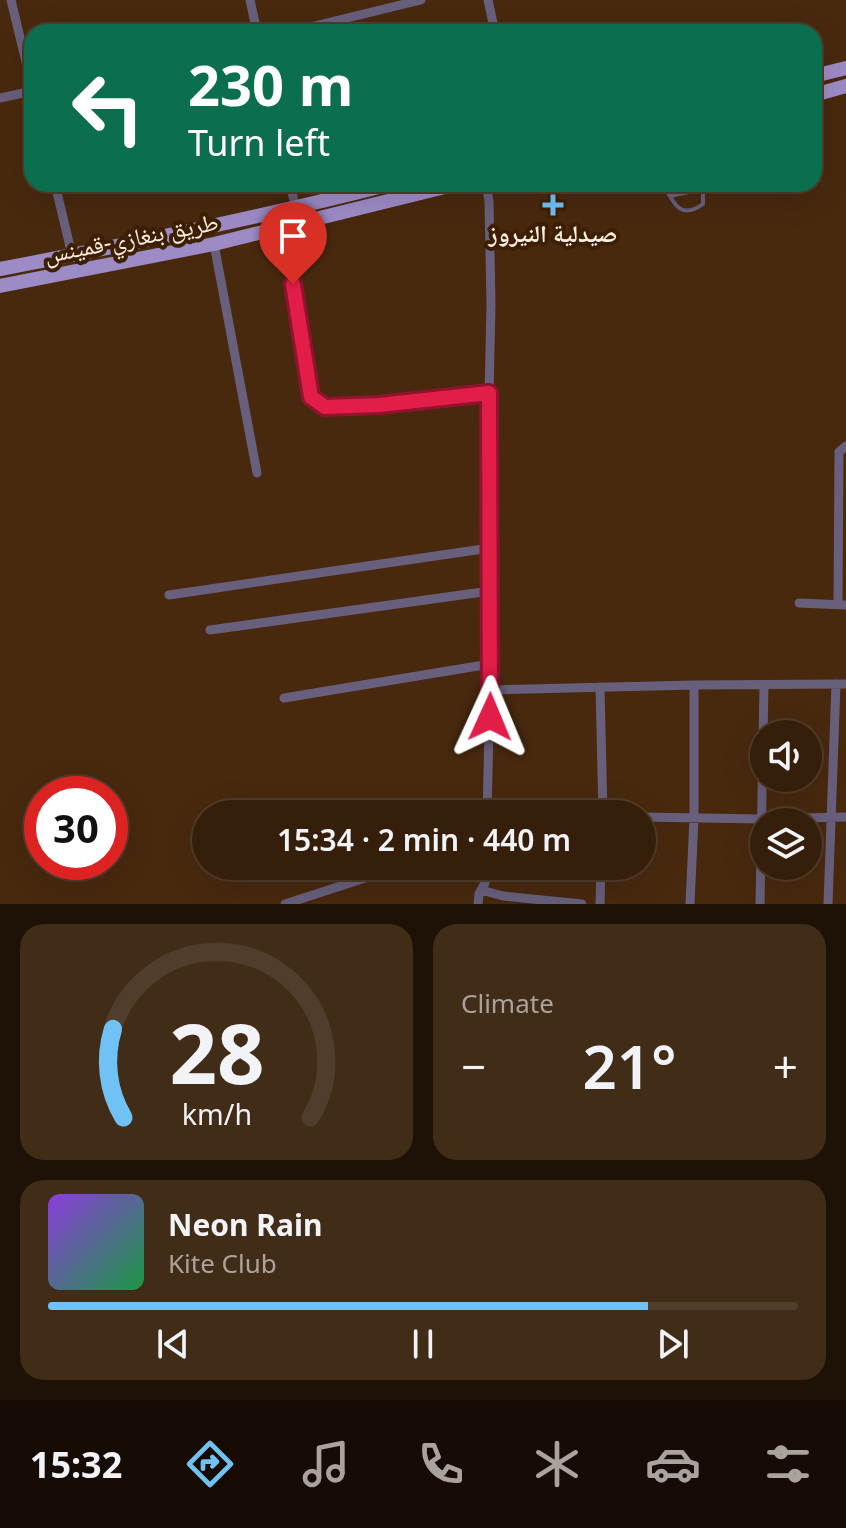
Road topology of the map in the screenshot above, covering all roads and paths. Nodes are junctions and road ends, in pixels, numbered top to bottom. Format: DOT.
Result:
graph roads {
  1 [pos="11,0"];
  2 [pos="250,0"];
  3 [pos="421,0"];
  4 [pos="488,0"];
  5 [pos="255,24"];
  6 [pos="323,24"];
  7 [pos="493,24"];
  8 [pos="24,55"];
  9 [pos="846,68"];
  10 [pos="822,74"];
  11 [pos="846,86"];
  12 [pos="24,91"];
  13 [pos="822,93"];
  14 [pos="0,98"];
  15 [pos="57,192"];
  16 [pos="292,192"];
  17 [pos="361,192"];
  18 [pos="426,192"];
  19 [pos="487,192"];
  20 [pos="667,192"];
  21 [pos="683,192"];
  22 [pos="703,192"];
  23 [pos="669,196"];
  24 [pos="296,209"];
  25 [pos="285,228"];
  26 [pos="214,244"];
  27 [pos="72,255"];
  28 [pos="0,269"];
  29 [pos="0,286"];
  30 [pos="489,393"];
  31 [pos="846,446"];
  32 [pos="257,473"];
  33 [pos="842,525"];
  34 [pos="490,548"];
  35 [pos="490,591"];
  36 [pos="169,595"];
  37 [pos="799,603"];
  38 [pos="842,604"];
  39 [pos="210,630"];
  40 [pos="490,664"];
  41 [pos="841,684"];
  42 [pos="694,685"];
  43 [pos="764,685"];
  44 [pos="600,687"];
  45 [pos="490,690"];
  46 [pos="284,698"];
  47 [pos="487,800"];
  48 [pos="603,800"];
  49 [pos="762,808"];
  50 [pos="822,816"];
  51 [pos="831,816"];
  52 [pos="656,817"];
  53 [pos="846,817"];
  54 [pos="694,818"];
  55 [pos="750,819"];
  56 [pos="359,880"];
  57 [pos="601,880"];
  58 [pos="761,880"];
  59 [pos="486,893"];
  60 [pos="285,904"];
  61 [pos="478,904"];
  62 [pos="582,904"];
  63 [pos="600,904"];
  64 [pos="690,904"];
  65 [pos="760,904"];
  66 [pos="828,904"];
  1 -- 8 [label="street"];
  2 -- 5 [label="street"];
  3 -- 6 [label="street"];
  4 -- 7 [label="street"];
  9 -- 10 [label="main road"];
  11 -- 13 [label="main road"];
  12 -- 14 [label="street"];
  15 -- 27 [label="street"];
  16 -- 24 [label="street"];
  17 -- 24 [label="main road"];
  18 -- 25 [label="main road, طريق بنغازي-قمينس"];
  19 -- 30 [label="street"];
  20 -- 23 [label="lane"];
  21 -- 23 [label="lane"];
  22 -- 23 [label="lane"];
  24 -- 27 [label="main road"];
  25 -- 26 [label="main road, طريق بنغازي-قمينس"];
  25 -- 30 [label="street"];
  26 -- 29 [label="main road, طريق بنغازي-قمينس"];
  26 -- 32 [label="street"];
  27 -- 28 [label="main road"];
  30 -- 34 [label="street"];
  31 -- 33 [label="street"];
  33 -- 38 [label="street"];
  34 -- 35 [label="street"];
  34 -- 36 [label="street"];
  35 -- 39 [label="street"];
  35 -- 40 [label="street"];
  37 -- 38 [label="street"];
  40 -- 45 [label="street"];
  40 -- 46 [label="street"];
  41 -- 43 [label="street"];
  41 -- 51 [label="street"];
  42 -- 43 [label="street"];
  42 -- 44 [label="street"];
  42 -- 54 [label="street"];
  43 -- 49 [label="street"];
  44 -- 45 [label="street"];
  44 -- 48 [label="street"];
  45 -- 47 [label="street"];
  50 -- 51 [label="street"];
  51 -- 53 [label="street"];
  51 -- 66 [label="street"];
  52 -- 54 [label="street"];
  54 -- 55 [label="street"];
  54 -- 64 [label="street"];
  56 -- 60 [label="street"];
  57 -- 63 [label="street"];
  58 -- 65 [label="street"];
  59 -- 61 [label="street"];
  59 -- 62 [label="street"];
}
